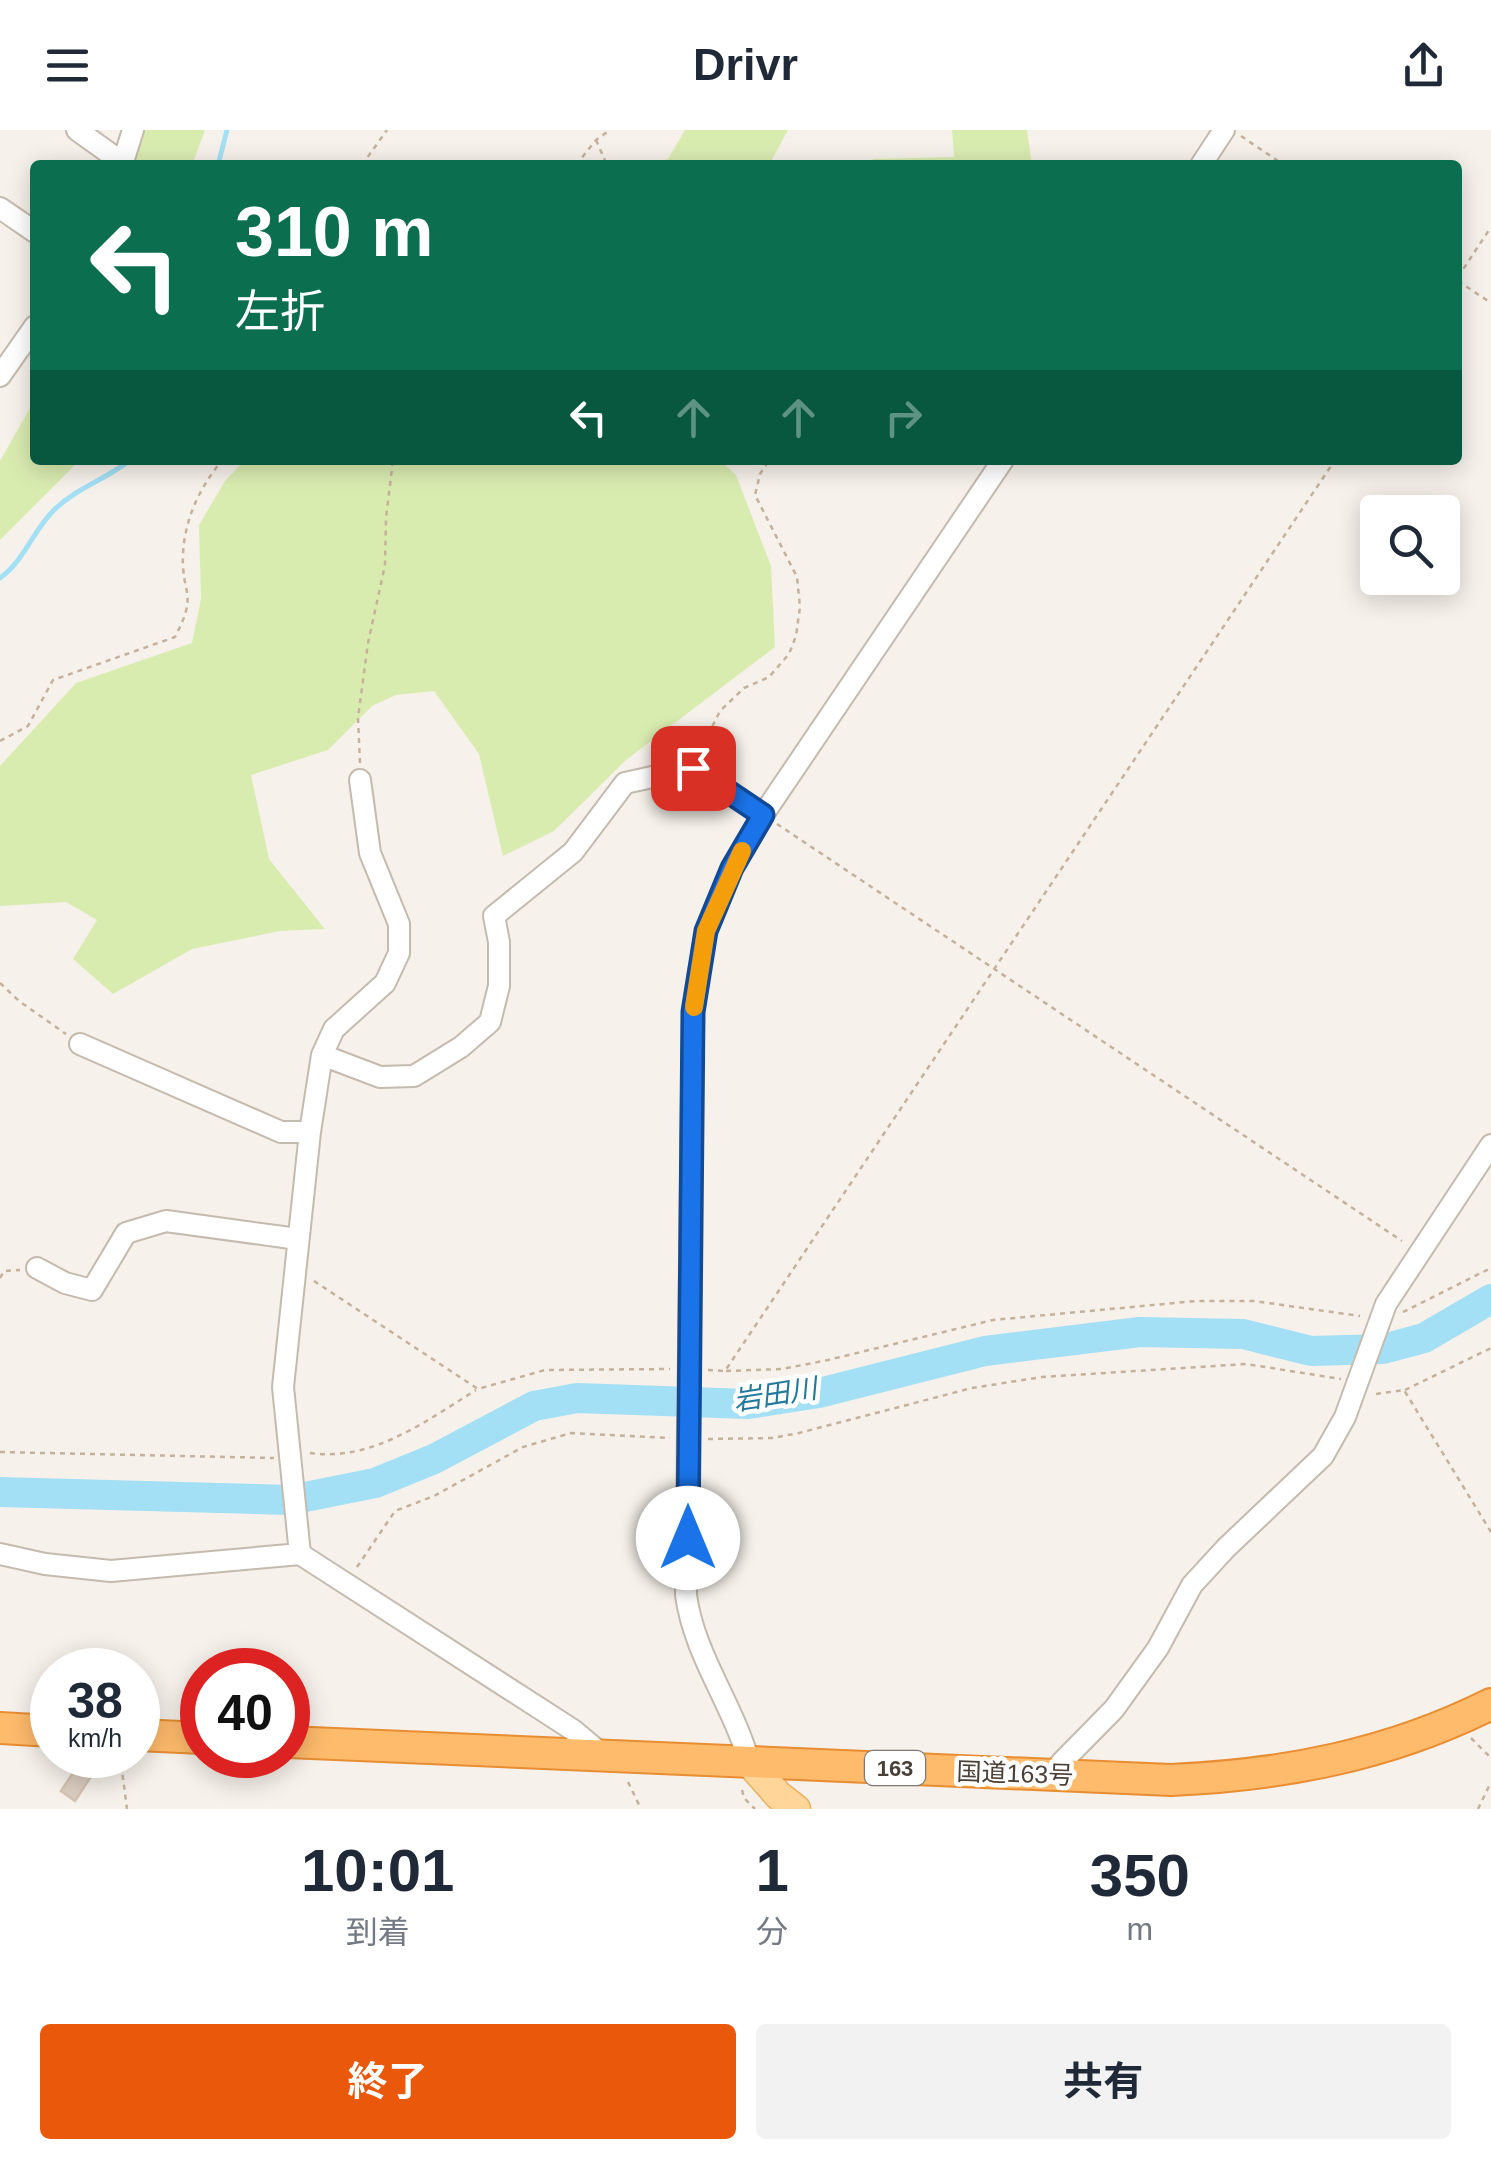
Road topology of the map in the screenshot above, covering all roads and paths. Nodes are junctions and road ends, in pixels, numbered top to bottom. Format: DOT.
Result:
graph roads {
  1 [pos="77,130"];
  2 [pos="133,130"];
  3 [pos="386,130"];
  4 [pos="610,130"];
  5 [pos="1224,130"];
  6 [pos="1232,130"];
  7 [pos="596,140"];
  8 [pos="117,160"];
  9 [pos="123,160"];
  10 [pos="365,160"];
  11 [pos="580,160"];
  12 [pos="605,160"];
  13 [pos="1203,160"];
  14 [pos="1277,160"];
  15 [pos="0,208"];
  16 [pos="1491,227"];
  17 [pos="30,229"];
  18 [pos="1462,273"];
  19 [pos="1462,282"];
  20 [pos="1491,304"];
  21 [pos="30,330"];
  22 [pos="9,345"];
  23 [pos="0,376"];
  24 [pos="218,465"];
  25 [pos="392,465"];
  26 [pos="765,465"];
  27 [pos="1000,465"];
  28 [pos="1331,465"];
  29 [pos="0,741"];
  30 [pos="693,768"];
  31 [pos="360,780"];
  32 [pos="763,815"];
  33 [pos="994,968"];
  34 [pos="0,982"];
  35 [pos="80,1044"];
  36 [pos="322,1055"];
  37 [pos="310,1132"];
  38 [pos="1491,1145"];
  39 [pos="298,1239"];
  40 [pos="1420,1253"];
  41 [pos="36,1268"];
  42 [pos="1491,1268"];
  43 [pos="296,1269"];
  44 [pos="0,1278"];
  45 [pos="1379,1320"];
  46 [pos="1491,1348"];
  47 [pos="689,1370"];
  48 [pos="725,1371"];
  49 [pos="1358,1381"];
  50 [pos="478,1389"];
  51 [pos="1404,1390"];
  52 [pos="688,1441"];
  53 [pos="0,1452"];
  54 [pos="287,1454"];
  55 [pos="1491,1532"];
  56 [pos="0,1554"];
  57 [pos="300,1554"];
  58 [pos="347,1581"];
  59 [pos="1491,1704"];
  60 [pos="1456,1721"];
  61 [pos="0,1728"];
  62 [pos="30,1730"];
  63 [pos="310,1743"];
  64 [pos="612,1756"];
  65 [pos="1491,1758"];
  66 [pos="749,1762"];
  67 [pos="1058,1774"];
  68 [pos="123,1778"];
  69 [pos="1491,1782"];
  70 [pos="128,1809"];
  71 [pos="641,1809"];
  72 [pos="796,1809"];
  73 [pos="1478,1809"];
  1 -- 8 [label="street"];
  2 -- 9 [label="street"];
  3 -- 10 [label="path"];
  4 -- 7 [label="path"];
  5 -- 13 [label="street"];
  6 -- 14 [label="path"];
  7 -- 11 [label="path"];
  7 -- 12 [label="path"];
  15 -- 17 [label="street"];
  16 -- 18 [label="path"];
  19 -- 20 [label="path"];
  21 -- 22 [label="street"];
  22 -- 23 [label="street"];
  24 -- 29 [label="path"];
  25 -- 31 [label="path"];
  26 -- 30 [label="path"];
  27 -- 32 [label="street"];
  28 -- 33 [label="path"];
  30 -- 32 [label="street"];
  30 -- 36 [label="street"];
  31 -- 36 [label="street"];
  32 -- 33 [label="path"];
  32 -- 47 [label="street"];
  33 -- 40 [label="path"];
  33 -- 48 [label="path"];
  34 -- 35 [label="path"];
  35 -- 37 [label="street"];
  36 -- 37 [label="street"];
  37 -- 39 [label="street"];
  38 -- 40 [label="street"];
  39 -- 41 [label="street"];
  39 -- 43 [label="street"];
  40 -- 45 [label="street"];
  41 -- 44 [label="path"];
  42 -- 45 [label="path"];
  43 -- 50 [label="path"];
  43 -- 54 [label="street"];
  45 -- 48 [label="path"];
  45 -- 49 [label="street"];
  46 -- 51 [label="path"];
  47 -- 48 [label="path"];
  47 -- 50 [label="path"];
  47 -- 52 [label="street"];
  49 -- 51 [label="path"];
  49 -- 52 [label="path"];
  49 -- 67 [label="street"];
  50 -- 54 [label="path"];
  51 -- 55 [label="path"];
  52 -- 58 [label="path"];
  52 -- 66 [label="street"];
  53 -- 54 [label="path"];
  54 -- 57 [label="street"];
  56 -- 57 [label="street"];
  57 -- 58 [label="street"];
  58 -- 64 [label="street"];
  59 -- 60 [label="highway, 国道163号 / 163"];
  60 -- 65 [label="path"];
  60 -- 67 [label="highway, 国道163号 / 163"];
  61 -- 62 [label="highway"];
  63 -- 64 [label="highway, 国道163号 / 163"];
  64 -- 66 [label="highway, 国道163号 / 163"];
  64 -- 71 [label="path"];
  66 -- 67 [label="highway, 国道163号 / 163"];
  66 -- 72 [label="main road"];
  68 -- 70 [label="path"];
  69 -- 73 [label="path"];
}
